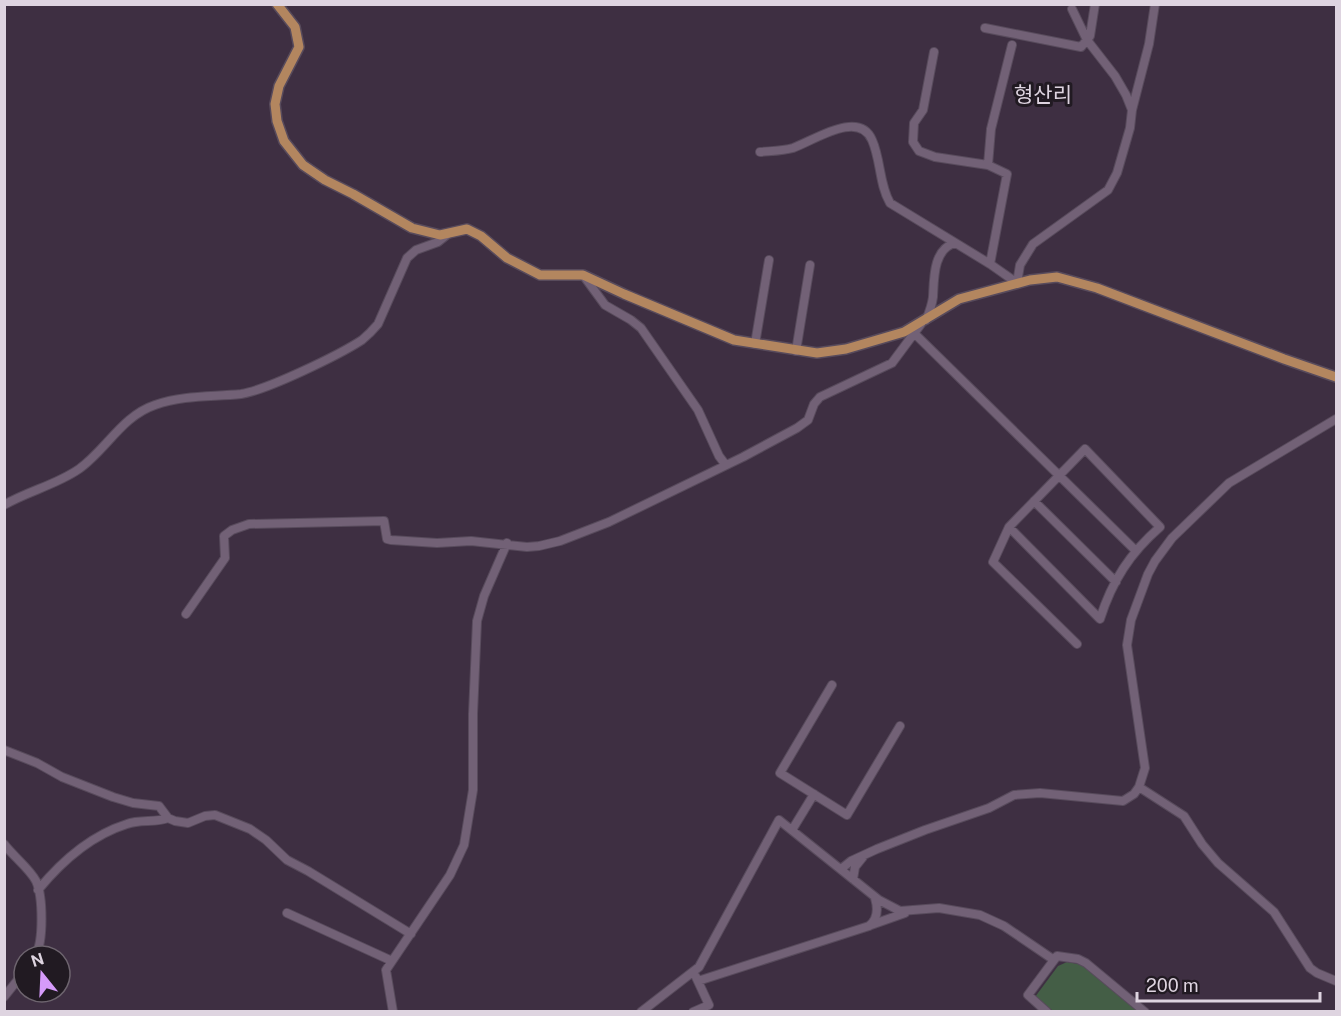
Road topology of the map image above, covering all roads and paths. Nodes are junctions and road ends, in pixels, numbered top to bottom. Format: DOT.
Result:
graph roads {
  1 [pos="277,4"];
  2 [pos="1095,4"];
  3 [pos="1155,4"];
  4 [pos="1072,9"];
  5 [pos="985,28"];
  6 [pos="1087,40"];
  7 [pos="1011,45"];
  8 [pos="934,52"];
  9 [pos="1132,110"];
  10 [pos="760,152"];
  11 [pos="988,165"];
  12 [pos="449,233"];
  13 [pos="955,243"];
  14 [pos="769,260"];
  15 [pos="990,264"];
  16 [pos="810,265"];
  17 [pos="583,275"];
  18 [pos="1017,283"];
  19 [pos="924,322"];
  20 [pos="915,334"];
  21 [pos="755,344"];
  22 [pos="796,351"];
  23 [pos="1336,377"];
  24 [pos="1336,419"];
  25 [pos="725,464"];
  26 [pos="1059,475"];
  27 [pos="1034,501"];
  28 [pos="4,505"];
  29 [pos="1009,527"];
  30 [pos="507,543"];
  31 [pos="1135,550"];
  32 [pos="1116,582"];
  33 [pos="186,614"];
  34 [pos="1077,644"];
  35 [pos="832,685"];
  36 [pos="900,726"];
  37 [pos="4,750"];
  38 [pos="1139,787"];
  39 [pos="814,794"];
  40 [pos="168,818"];
  41 [pos="792,830"];
  42 [pos="4,844"];
  43 [pos="863,857"];
  44 [pos="841,869"];
  45 [pos="854,879"];
  46 [pos="38,890"];
  47 [pos="875,896"];
  48 [pos="909,911"];
  49 [pos="287,914"];
  50 [pos="869,926"];
  51 [pos="411,934"];
  52 [pos="40,944"];
  53 [pos="1054,960"];
  54 [pos="392,961"];
  55 [pos="695,972"];
  56 [pos="698,981"];
  57 [pos="1336,981"];
  58 [pos="393,1011"];
  59 [pos="641,1011"];
  60 [pos="693,1011"];
  61 [pos="1047,1011"];
  62 [pos="1145,1011"];
  1 -- 12 [label="main road"];
  2 -- 6 [label="street"];
  3 -- 9 [label="street"];
  4 -- 6 [label="street"];
  5 -- 6 [label="street"];
  6 -- 9 [label="street"];
  7 -- 11 [label="street"];
  8 -- 11 [label="street"];
  9 -- 18 [label="street"];
  10 -- 13 [label="street"];
  11 -- 15 [label="street"];
  12 -- 17 [label="main road"];
  12 -- 28 [label="street"];
  13 -- 15 [label="street"];
  13 -- 19 [label="street"];
  14 -- 21 [label="street"];
  15 -- 18 [label="street"];
  16 -- 22 [label="street"];
  17 -- 21 [label="main road"];
  17 -- 25 [label="street"];
  18 -- 19 [label="main road"];
  18 -- 23 [label="main road"];
  19 -- 20 [label="street"];
  19 -- 22 [label="main road"];
  20 -- 25 [label="street"];
  20 -- 26 [label="street"];
  21 -- 22 [label="main road"];
  24 -- 38 [label="street"];
  25 -- 30 [label="street"];
  26 -- 27 [label="street"];
  26 -- 31 [label="street"];
  26 -- 31 [label="street"];
  27 -- 29 [label="street"];
  27 -- 32 [label="street"];
  29 -- 32 [label="street"];
  29 -- 34 [label="street"];
  30 -- 33 [label="street"];
  30 -- 51 [label="street"];
  31 -- 32 [label="street"];
  35 -- 39 [label="street"];
  36 -- 39 [label="street"];
  37 -- 40 [label="street"];
  38 -- 43 [label="street"];
  38 -- 57 [label="street"];
  39 -- 41 [label="street"];
  40 -- 46 [label="street"];
  40 -- 51 [label="street"];
  41 -- 44 [label="street"];
  41 -- 55 [label="street"];
  42 -- 46 [label="street"];
  43 -- 44 [label="street"];
  43 -- 45 [label="street"];
  44 -- 45 [label="street"];
  45 -- 47 [label="street"];
  46 -- 52 [label="street"];
  47 -- 48 [label="street"];
  47 -- 50 [label="street"];
  48 -- 50 [label="street"];
  48 -- 53 [label="street"];
  49 -- 54 [label="street"];
  50 -- 56 [label="street"];
  51 -- 54 [label="street"];
  53 -- 61 [label="street"];
  53 -- 62 [label="street"];
  54 -- 58 [label="street"];
  55 -- 56 [label="street"];
  55 -- 59 [label="street"];
  56 -- 60 [label="street"];
}
